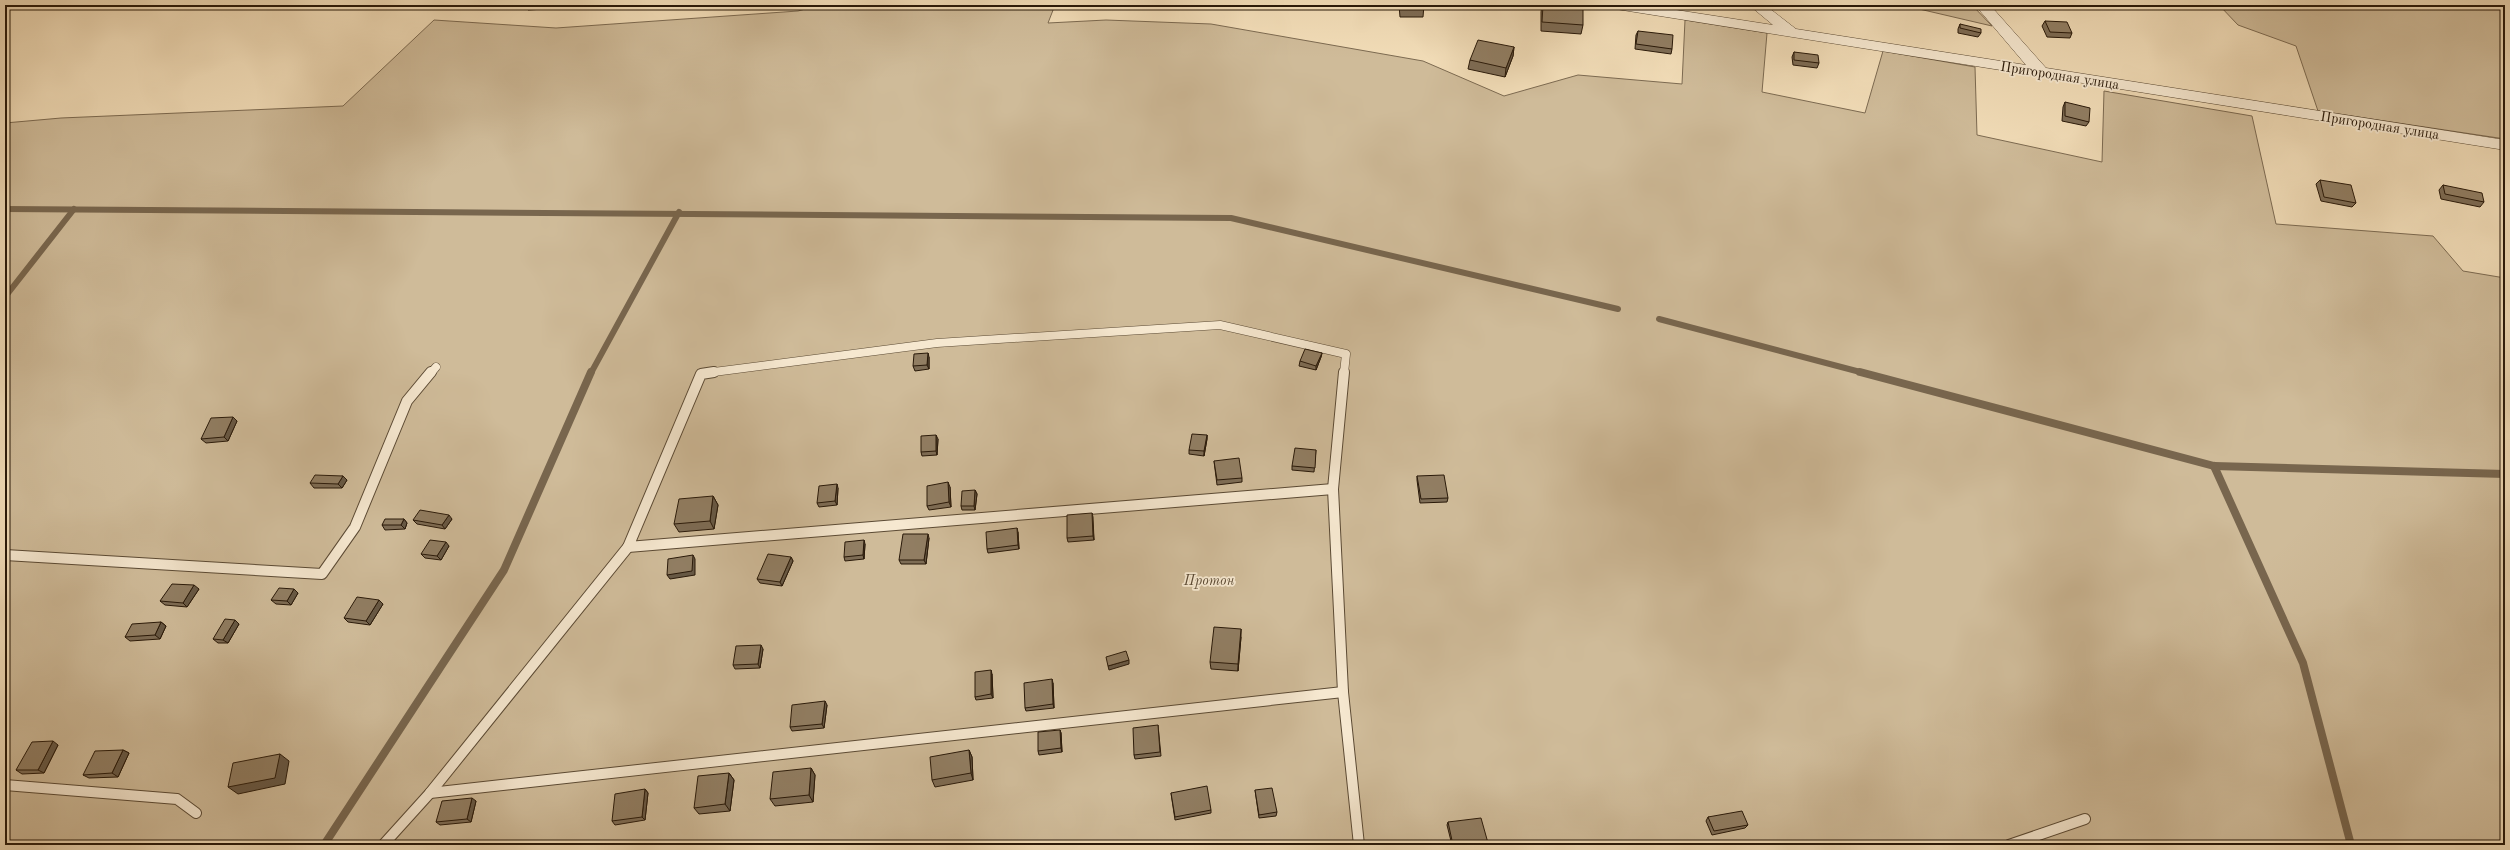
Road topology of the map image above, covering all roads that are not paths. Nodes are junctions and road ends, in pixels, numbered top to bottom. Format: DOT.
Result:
graph roads {
  1 [pos="1616,5"];
  2 [pos="1756,5"];
  3 [pos="1982,5"];
  4 [pos="1792,32"];
  5 [pos="2040,72"];
  6 [pos="2505,145"];
  7 [pos="436,367"];
  8 [pos="1333,489"];
  9 [pos="628,547"];
  10 [pos="5,555"];
  11 [pos="1343,692"];
  12 [pos="5,785"];
  13 [pos="430,794"];
  14 [pos="196,813"];
  15 [pos="2086,819"];
  16 [pos="383,845"];
  17 [pos="1358,845"];
  18 [pos="2009,845"];
  1 -- 4 [label="street, Пригородная улица"];
  2 -- 4 [label="street"];
  3 -- 5 [label="street"];
  4 -- 5 [label="street, Пригородная улица"];
  5 -- 6 [label="street, Пригородная улица"];
  7 -- 10 [label="lane"];
  8 -- 9 [label="lane"];
  8 -- 9 [label="lane"];
  8 -- 11 [label="lane"];
  9 -- 13 [label="lane"];
  11 -- 13 [label="lane"];
  11 -- 17 [label="lane"];
  12 -- 14 [label="lane"];
  13 -- 16 [label="lane"];
  15 -- 18 [label="lane"];
}
